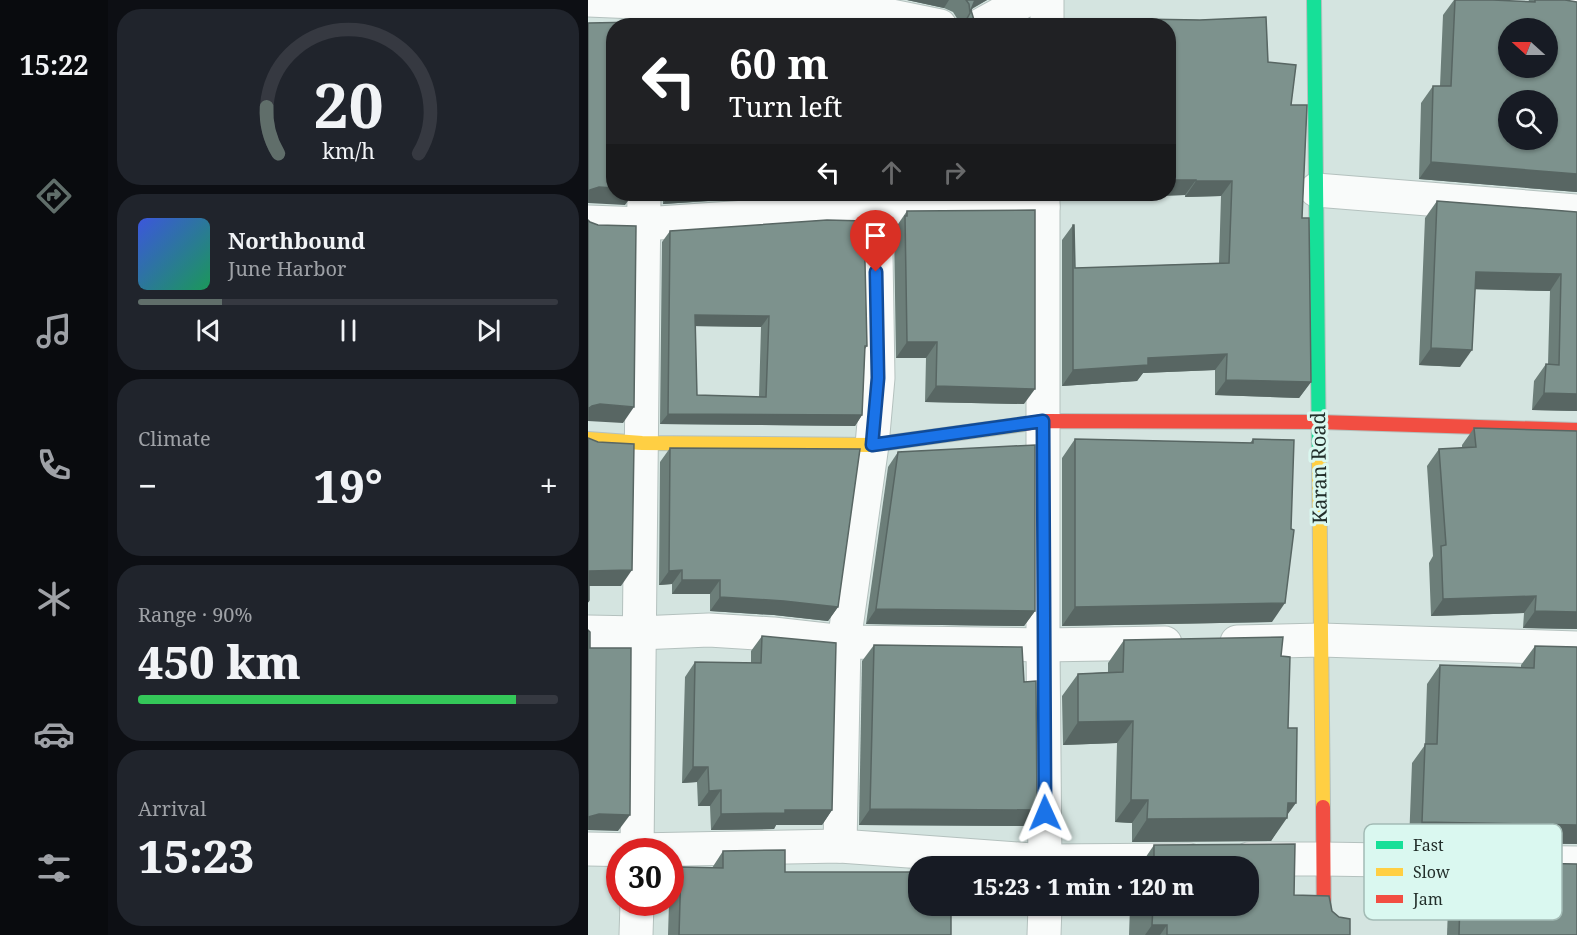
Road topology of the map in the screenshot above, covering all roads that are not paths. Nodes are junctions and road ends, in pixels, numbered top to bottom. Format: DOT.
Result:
graph roads {
  1 [pos="588,0"];
  2 [pos="1026,0"];
  3 [pos="1047,0"];
  4 [pos="1314,0"];
  5 [pos="1560,0"];
  6 [pos="1577,0"];
  7 [pos="646,10"];
  8 [pos="871,12"];
  9 [pos="900,18"];
  10 [pos="993,18"];
  11 [pos="1047,18"];
  12 [pos="1316,190"];
  13 [pos="875,201"];
  14 [pos="1043,201"];
  15 [pos="644,209"];
  16 [pos="1577,211"];
  17 [pos="588,222"];
  18 [pos="1043,421"];
  19 [pos="1318,422"];
  20 [pos="1577,430"];
  21 [pos="588,439"];
  22 [pos="642,443"];
  23 [pos="872,445"];
  24 [pos="588,632"];
  25 [pos="639,633"];
  26 [pos="1321,640"];
  27 [pos="844,642"];
  28 [pos="1043,645"];
  29 [pos="1577,648"];
  30 [pos="637,838"];
  31 [pos="840,846"];
  32 [pos="588,849"];
  33 [pos="606,850"];
  34 [pos="684,850"];
  35 [pos="954,856"];
  36 [pos="1045,856"];
  37 [pos="1323,859"];
  38 [pos="1259,860"];
  39 [pos="1364,860"];
  40 [pos="1562,863"];
  41 [pos="1577,863"];
  42 [pos="637,916"];
  43 [pos="1044,916"];
  44 [pos="636,935"];
  45 [pos="1044,935"];
  46 [pos="1324,935"];
  1 -- 7 [label="street"];
  2 -- 10 [label="street"];
  3 -- 11 [label="street"];
  4 -- 12 [label="street, Karan Road"];
  5 -- 6 [label="street"];
  7 -- 8 [label="street"];
  8 -- 9 [label="street"];
  12 -- 16 [label="street"];
  12 -- 19 [label="street, Karan Road"];
  13 -- 15 [label="street"];
  13 -- 23 [label="street"];
  14 -- 18 [label="street"];
  15 -- 17 [label="street"];
  15 -- 22 [label="street"];
  18 -- 19 [label="street"];
  18 -- 23 [label="street"];
  18 -- 28 [label="street"];
  19 -- 20 [label="street"];
  19 -- 26 [label="street, Karan Road"];
  21 -- 22 [label="street"];
  22 -- 23 [label="street"];
  22 -- 25 [label="street"];
  23 -- 27 [label="street"];
  24 -- 25 [label="street"];
  25 -- 27 [label="street"];
  25 -- 30 [label="street"];
  26 -- 28 [label="street"];
  26 -- 29 [label="street"];
  26 -- 37 [label="street, Karan Road"];
  27 -- 28 [label="street"];
  27 -- 31 [label="street"];
  28 -- 36 [label="street"];
  31 -- 34 [label="street"];
  31 -- 35 [label="street"];
  32 -- 33 [label="street"];
  37 -- 38 [label="street"];
  37 -- 39 [label="street"];
  37 -- 46 [label="street, Karan Road"];
  40 -- 41 [label="street"];
  42 -- 44 [label="street"];
  43 -- 45 [label="street"];
}
